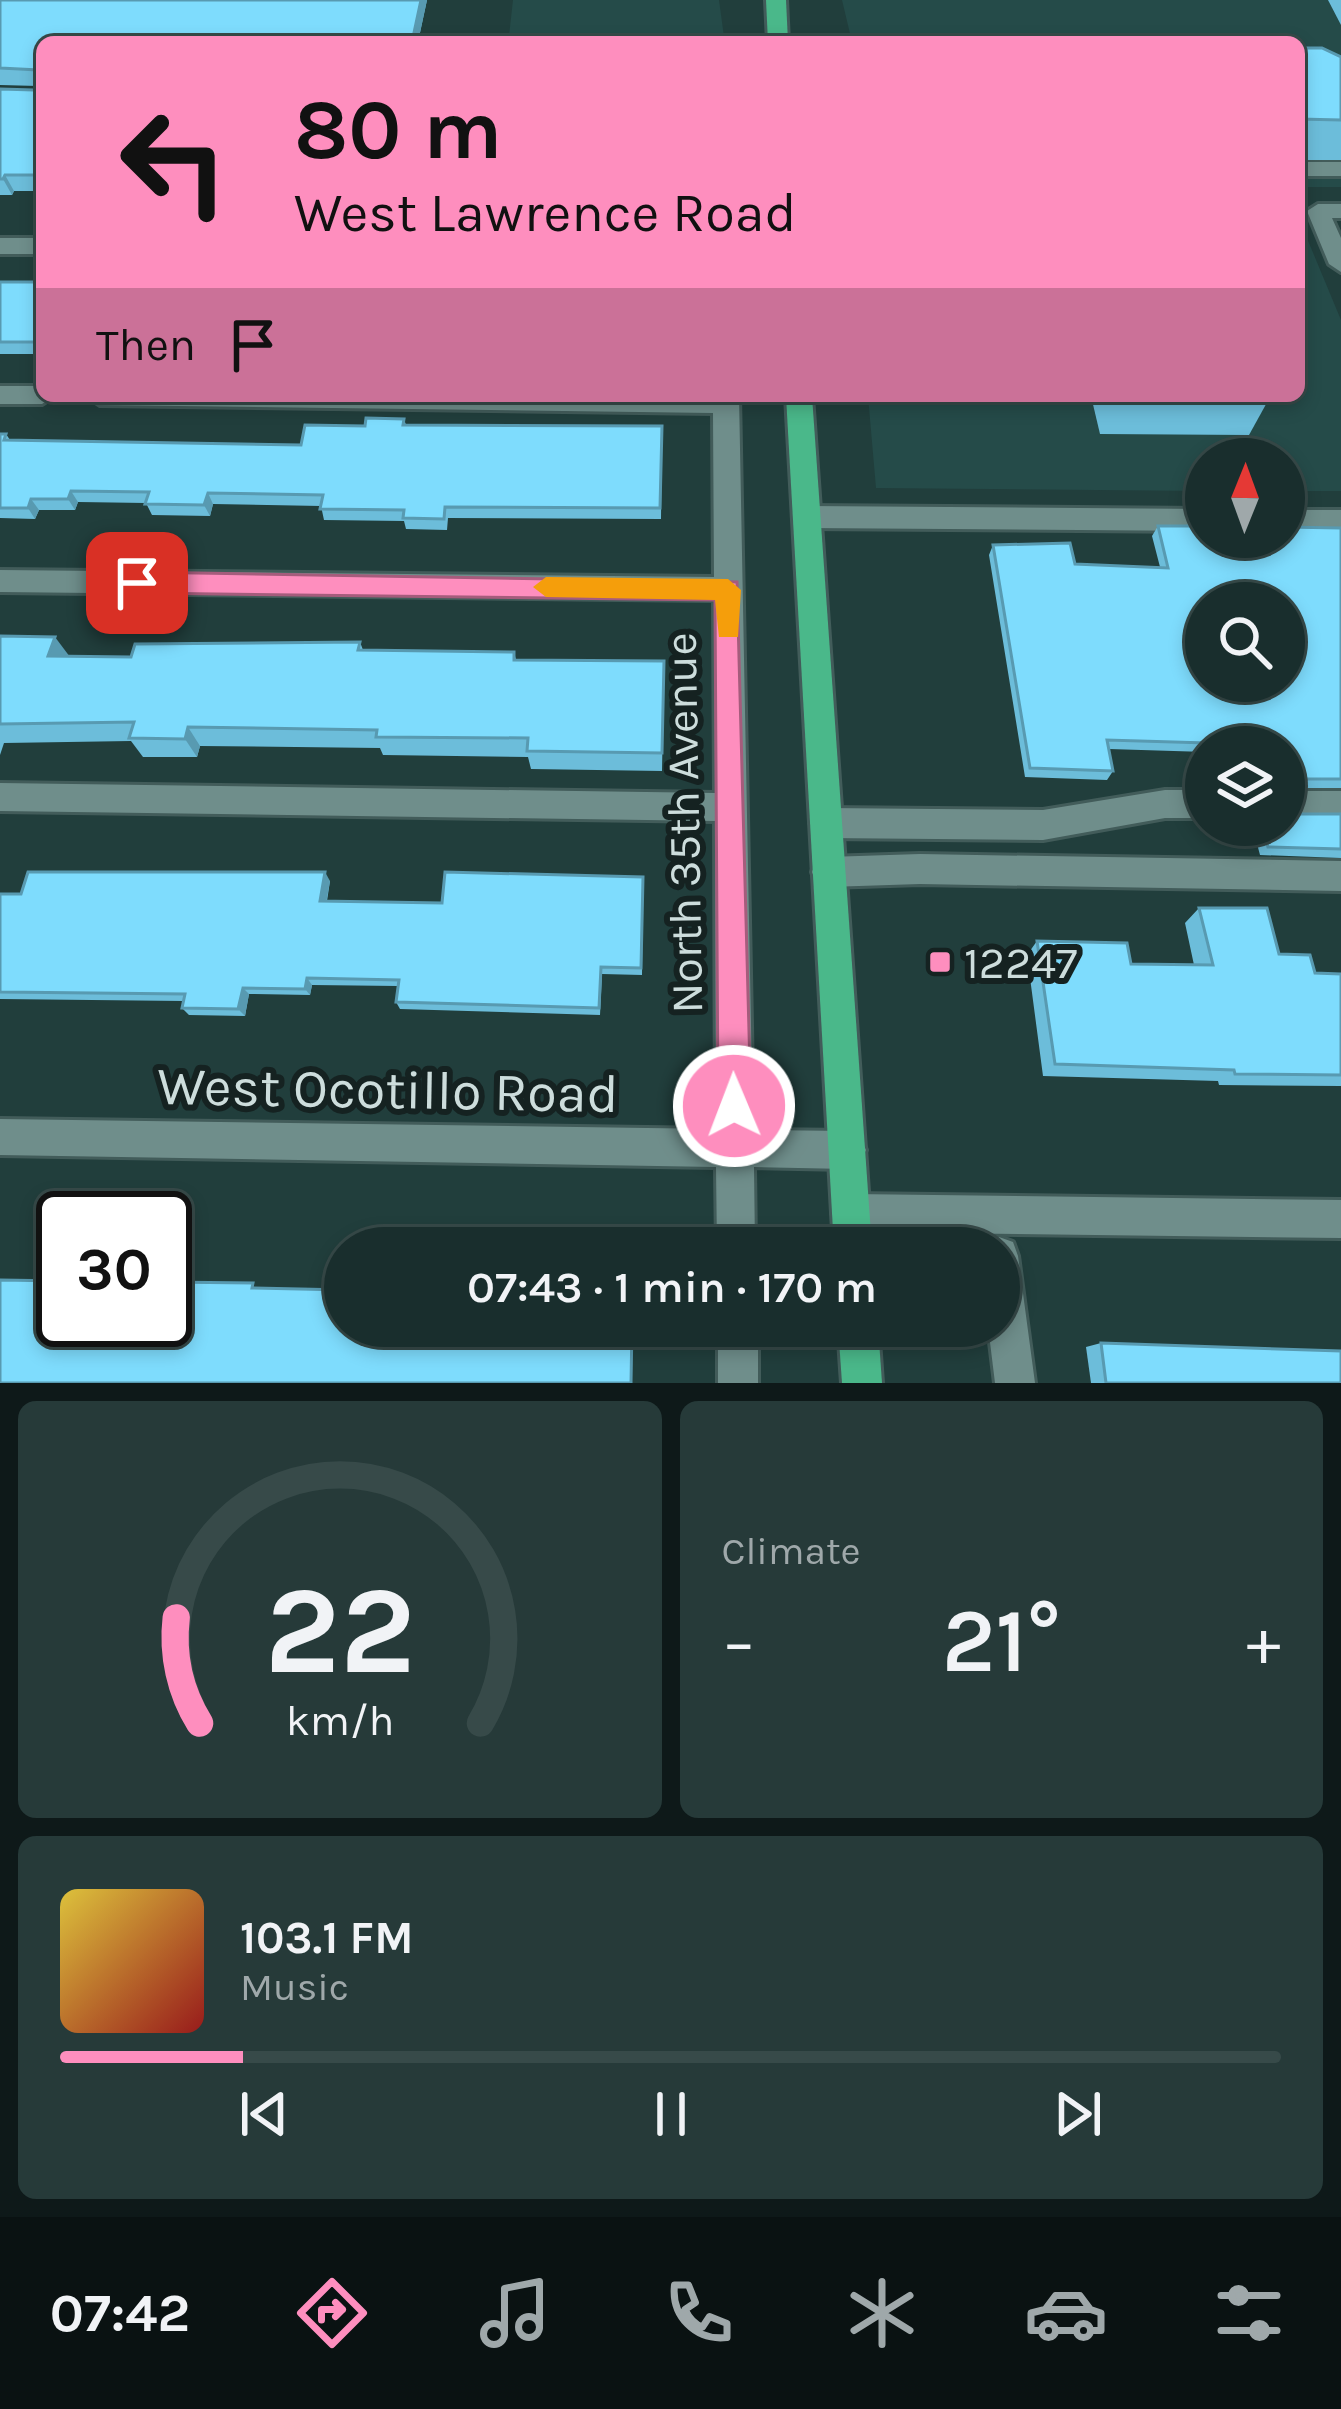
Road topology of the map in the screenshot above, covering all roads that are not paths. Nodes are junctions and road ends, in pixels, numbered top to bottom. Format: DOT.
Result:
graph roads {
  1 [pos="776,0"];
  2 [pos="778,36"];
  3 [pos="1341,169"];
  4 [pos="1305,170"];
  5 [pos="1341,212"];
  6 [pos="0,245"];
  7 [pos="36,246"];
  8 [pos="1341,264"];
  9 [pos="0,395"];
  10 [pos="36,395"];
  11 [pos="726,402"];
  12 [pos="800,402"];
  13 [pos="807,517"];
  14 [pos="1185,520"];
  15 [pos="1305,521"];
  16 [pos="1341,521"];
  17 [pos="0,581"];
  18 [pos="728,590"];
  19 [pos="0,797"];
  20 [pos="1185,804"];
  21 [pos="1305,805"];
  22 [pos="1341,806"];
  23 [pos="731,807"];
  24 [pos="826,823"];
  25 [pos="828,872"];
  26 [pos="1341,876"];
  27 [pos="0,1137"];
  28 [pos="735,1149"];
  29 [pos="847,1150"];
  30 [pos="1341,1219"];
  31 [pos="736,1227"];
  32 [pos="852,1227"];
  33 [pos="1020,1238"];
  34 [pos="737,1347"];
  35 [pos="859,1347"];
  36 [pos="1010,1347"];
  37 [pos="738,1383"];
  38 [pos="862,1383"];
  39 [pos="1015,1383"];
  1 -- 2 [label="main road"];
  3 -- 4 [label="street"];
  5 -- 8 [label="street"];
  6 -- 7 [label="street"];
  9 -- 10 [label="street"];
  11 -- 18 [label="street, North 35th Avenue"];
  12 -- 13 [label="main road"];
  13 -- 14 [label="street"];
  13 -- 24 [label="main road"];
  15 -- 16 [label="street"];
  17 -- 18 [label="street"];
  18 -- 23 [label="street, North 35th Avenue"];
  19 -- 23 [label="street"];
  20 -- 24 [label="street"];
  21 -- 22 [label="street"];
  23 -- 28 [label="street, North 35th Avenue"];
  24 -- 25 [label="main road"];
  25 -- 26 [label="street"];
  25 -- 29 [label="main road"];
  27 -- 28 [label="street, West Ocotillo Road"];
  28 -- 29 [label="street, West Ocotillo Road"];
  28 -- 31 [label="street, North 35th Avenue"];
  29 -- 32 [label="main road"];
  30 -- 33 [label="street"];
  34 -- 37 [label="street"];
  35 -- 38 [label="main road"];
  36 -- 39 [label="street"];
}
